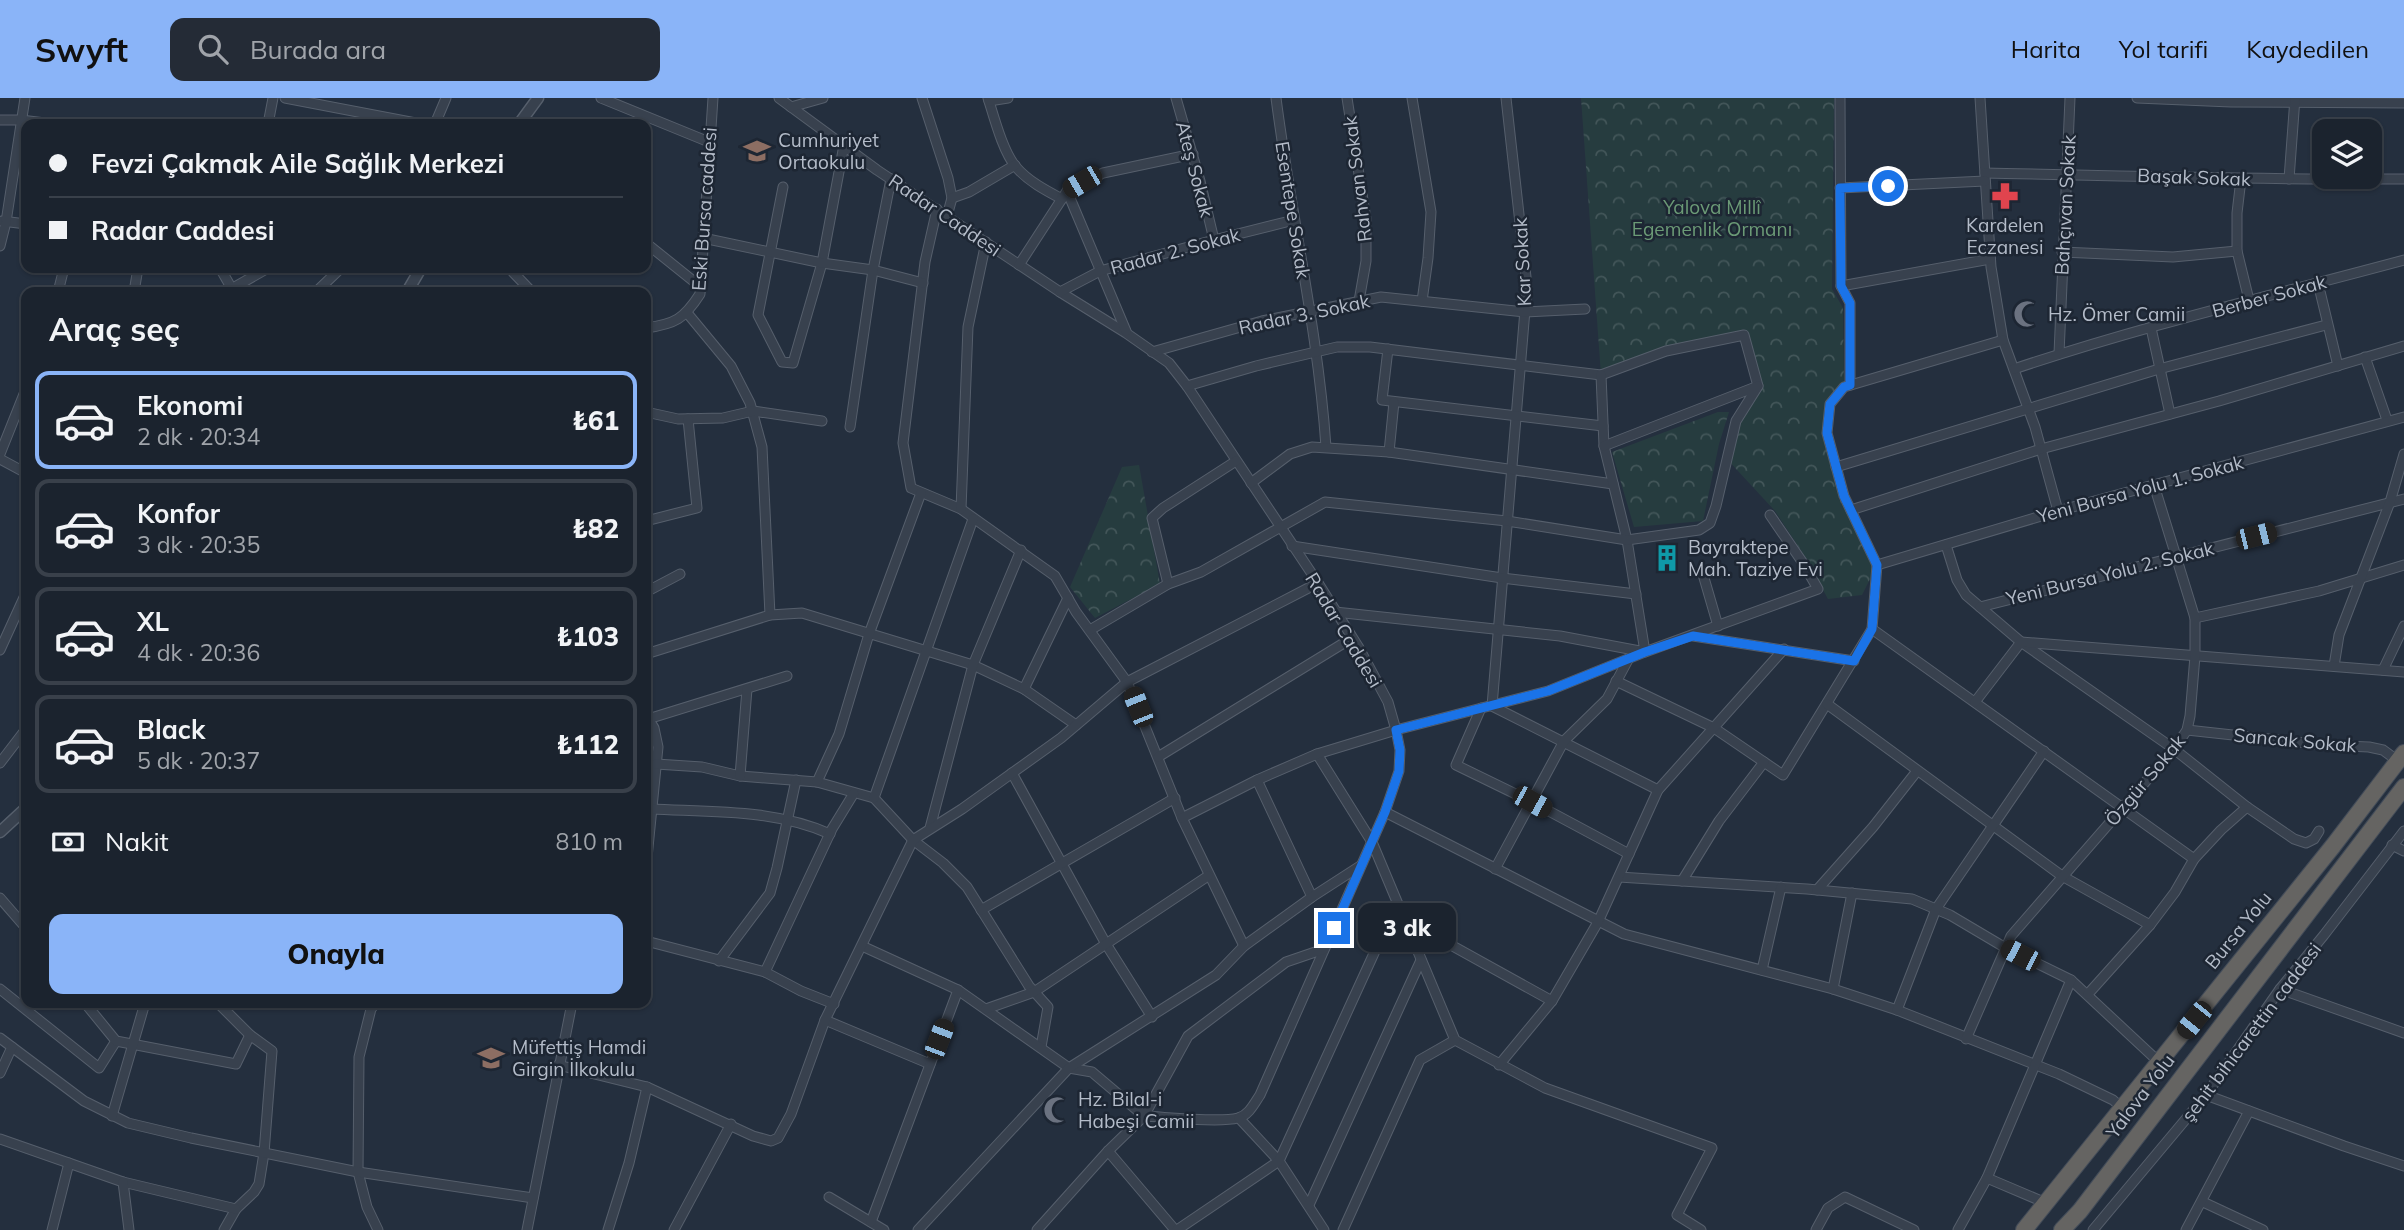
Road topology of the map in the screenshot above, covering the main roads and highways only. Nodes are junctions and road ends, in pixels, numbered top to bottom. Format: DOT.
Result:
graph roads {
  1 [pos="2401,757"];
  2 [pos="2404,787"];
  3 [pos="2024,1230"];
  4 [pos="2062,1230"];
  1 -- 3 [label="highway, Bursa Yolu"];
  2 -- 4 [label="highway, Yalova Yolu"];
}
